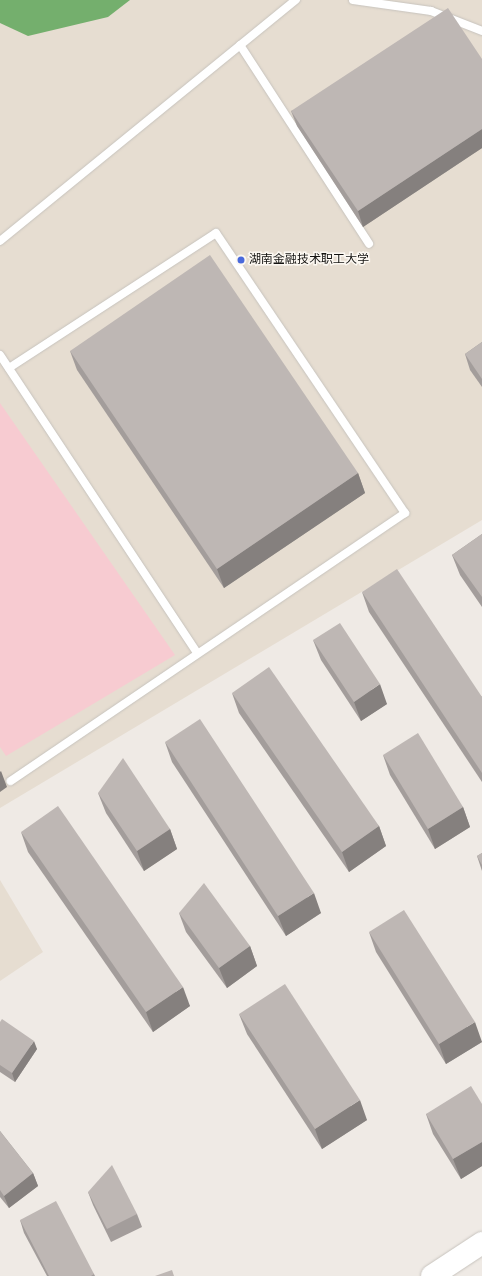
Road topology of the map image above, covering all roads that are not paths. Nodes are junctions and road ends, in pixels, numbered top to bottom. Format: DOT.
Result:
graph roads {
  1 [pos="296,0"];
  2 [pos="353,0"];
  3 [pos="482,30"];
  4 [pos="240,45"];
  5 [pos="0,241"];
  6 [pos="369,244"];
  7 [pos="0,355"];
  8 [pos="9,368"];
  9 [pos="197,653"];
  10 [pos="11,781"];
  11 [pos="482,1243"];
  12 [pos="432,1276"];
  1 -- 4 [label="lane"];
  2 -- 3 [label="lane"];
  4 -- 5 [label="lane"];
  4 -- 6 [label="lane"];
  7 -- 8 [label="lane"];
  8 -- 9 [label="lane"];
  8 -- 9 [label="lane"];
  9 -- 10 [label="lane"];
  11 -- 12 [label="street"];
}
